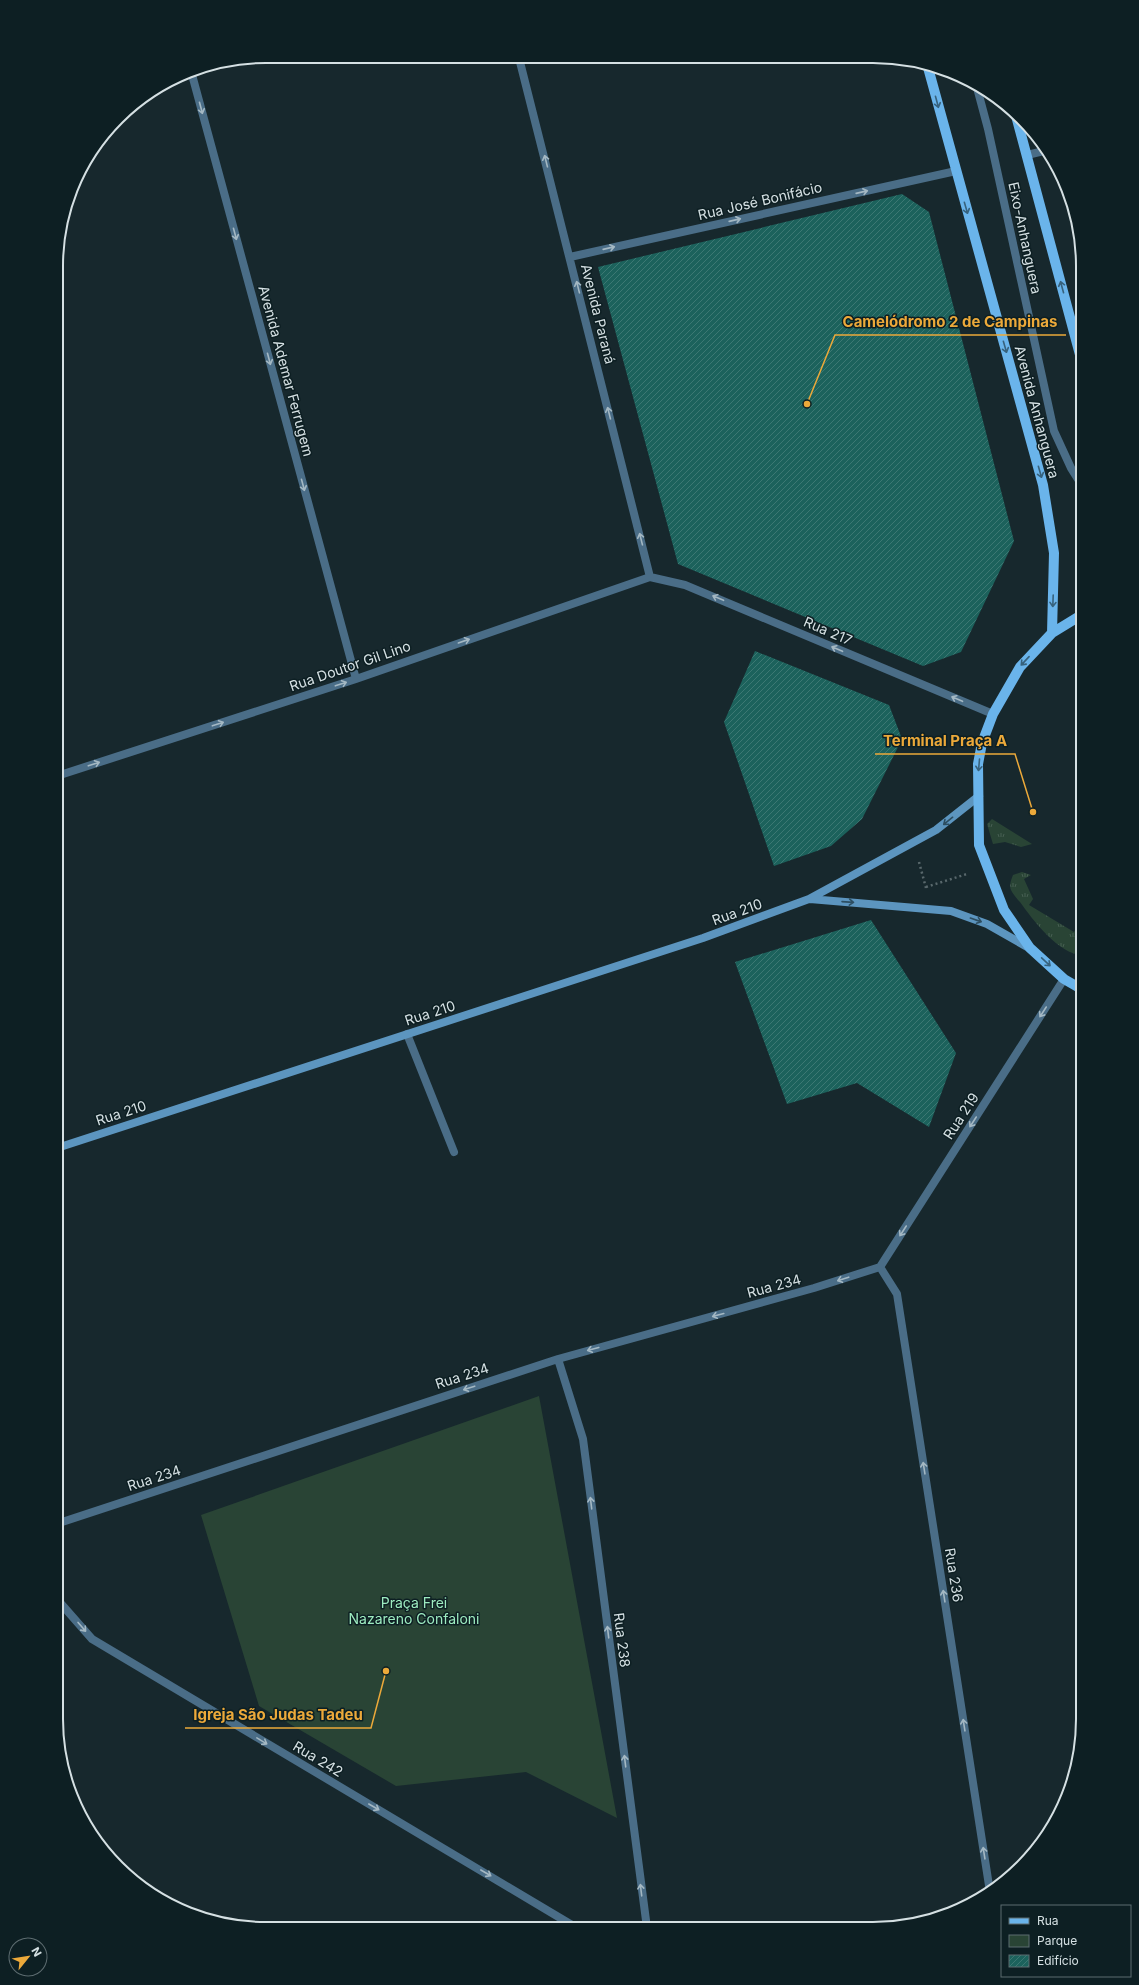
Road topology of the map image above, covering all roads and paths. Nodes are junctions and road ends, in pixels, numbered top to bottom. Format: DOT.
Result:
graph roads {
  1 [pos="520,63"];
  2 [pos="929,71"];
  3 [pos="192,77"];
  4 [pos="978,92"];
  5 [pos="1018,123"];
  6 [pos="1041,152"];
  7 [pos="1026,155"];
  8 [pos="956,171"];
  9 [pos="570,257"];
  10 [pos="1076,340"];
  11 [pos="1076,477"];
  12 [pos="650,577"];
  13 [pos="1076,618"];
  14 [pos="1052,633"];
  15 [pos="356,679"];
  16 [pos="993,714"];
  17 [pos="63,774"];
  18 [pos="978,796"];
  19 [pos="913,842"];
  20 [pos="987,867"];
  21 [pos="926,887"];
  22 [pos="809,899"];
  23 [pos="932,909"];
  24 [pos="1030,948"];
  25 [pos="1064,979"];
  26 [pos="1076,986"];
  27 [pos="407,1034"];
  28 [pos="63,1146"];
  29 [pos="454,1152"];
  30 [pos="880,1267"];
  31 [pos="558,1359"];
  32 [pos="63,1522"];
  33 [pos="63,1606"];
  34 [pos="989,1886"];
  35 [pos="567,1922"];
  36 [pos="645,1922"];
  9 -- 1 [label="street, Avenida Paraná, one-way"];
  2 -- 8 [label="main road, Avenida Anhanguera, one-way"];
  3 -- 15 [label="street, Avenida Ademar Ferrugem, one-way"];
  4 -- 11 [label="street, Eixo-Anhanguera"];
  5 -- 7 [label="main road"];
  6 -- 7 [label="street"];
  10 -- 7 [label="main road, one-way"];
  9 -- 8 [label="street, Rua José Bonifácio, one-way"];
  8 -- 14 [label="main road, Avenida Anhanguera, one-way"];
  12 -- 9 [label="street, Avenida Paraná, one-way"];
  15 -- 12 [label="street, Rua Doutor Gil Lino, one-way"];
  16 -- 12 [label="street, Rua 217, one-way"];
  13 -- 14 [label="main road"];
  14 -- 16 [label="main road, one-way"];
  17 -- 15 [label="street, Rua Doutor Gil Lino, one-way"];
  16 -- 18 [label="main road, one-way"];
  18 -- 19 [label="street, Rua 210, one-way"];
  18 -- 20 [label="main road"];
  19 -- 21 [label="path"];
  19 -- 22 [label="street, Rua 210"];
  20 -- 21 [label="path"];
  20 -- 24 [label="main road"];
  21 -- 23 [label="path"];
  22 -- 23 [label="street, Rua 210, one-way"];
  22 -- 27 [label="street, Rua 210"];
  23 -- 24 [label="street, Rua 210, one-way"];
  24 -- 25 [label="main road, one-way"];
  25 -- 26 [label="main road"];
  25 -- 30 [label="street, Rua 219, one-way"];
  27 -- 28 [label="street, Rua 210"];
  27 -- 29 [label="street"];
  30 -- 31 [label="street, Rua 234, one-way"];
  34 -- 30 [label="street, Rua 236, one-way"];
  31 -- 32 [label="street, Rua 234, one-way"];
  36 -- 31 [label="street, Rua 238, one-way"];
  33 -- 35 [label="street, Rua 242, one-way"];
}
